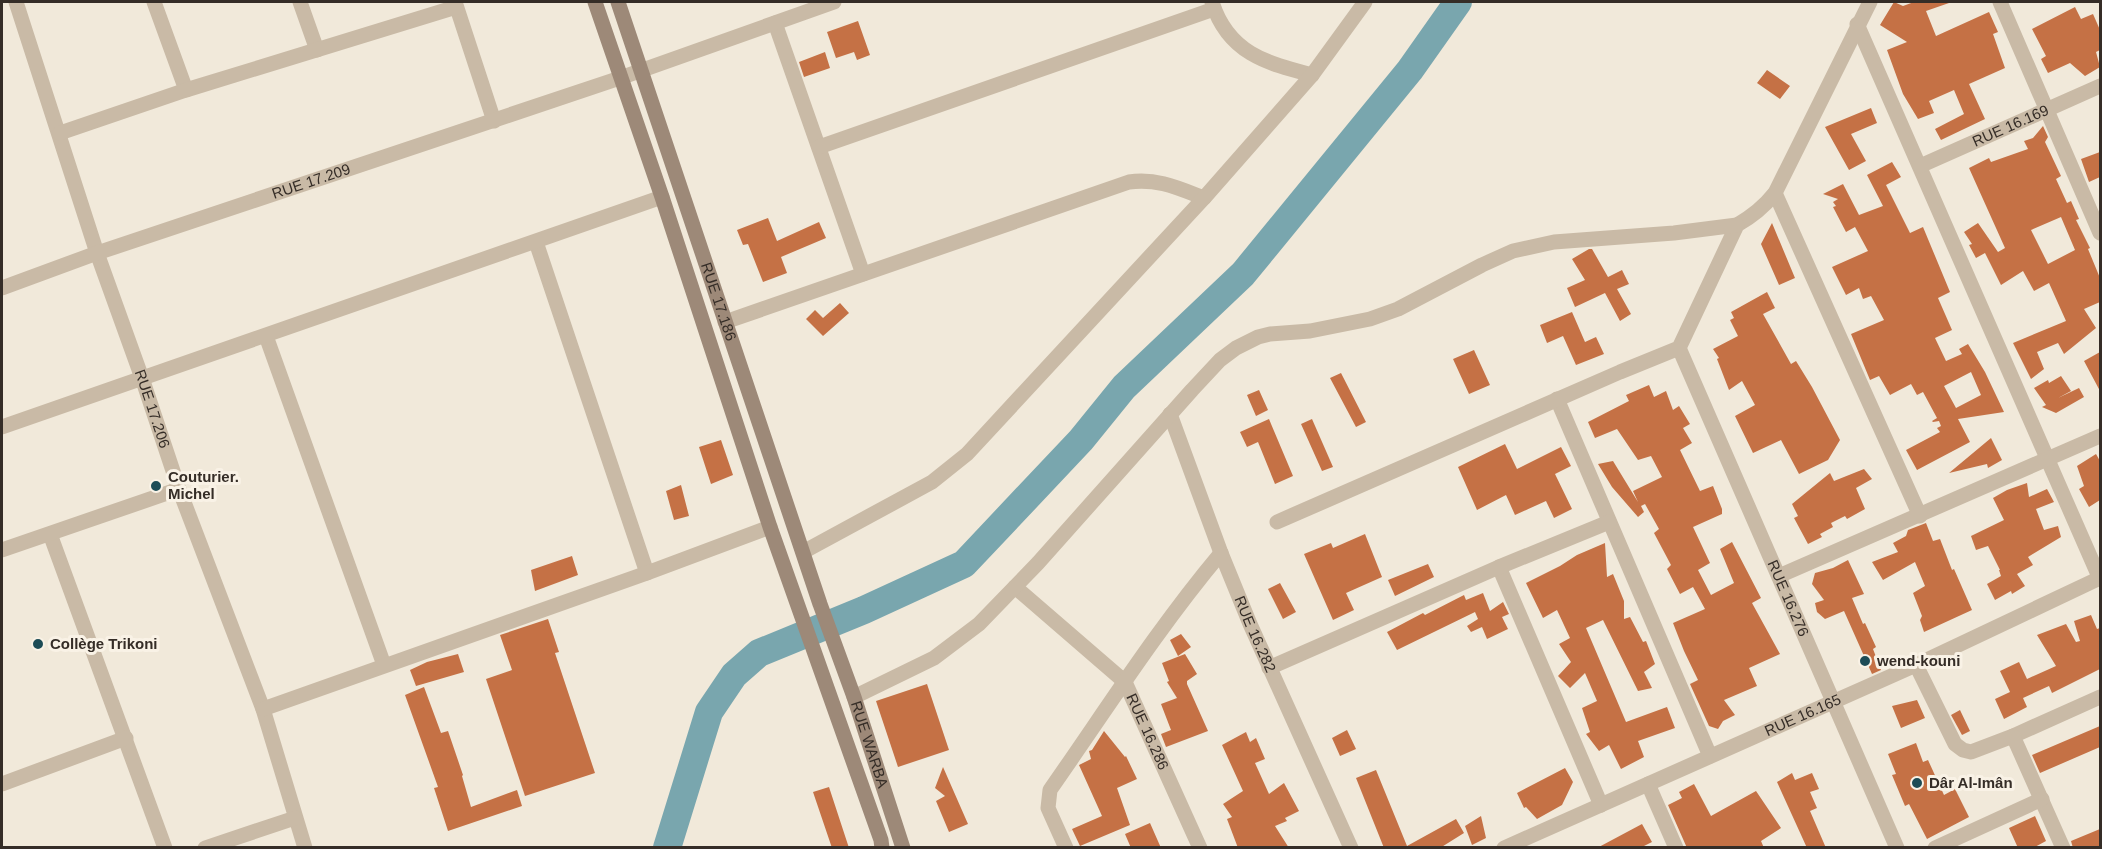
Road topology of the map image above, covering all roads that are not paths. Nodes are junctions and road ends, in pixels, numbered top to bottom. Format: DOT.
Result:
graph roads {
  1 [pos="16,2"];
  2 [pos="154,2"];
  3 [pos="300,2"];
  4 [pos="595,2"];
  5 [pos="618,2"];
  6 [pos="834,2"];
  7 [pos="1365,2"];
  8 [pos="1870,2"];
  9 [pos="2000,2"];
  10 [pos="455,4"];
  11 [pos="1213,5"];
  12 [pos="775,23"];
  13 [pos="1857,24"];
  14 [pos="317,50"];
  15 [pos="642,70"];
  16 [pos="1312,75"];
  17 [pos="620,78"];
  18 [pos="2100,86"];
  19 [pos="186,90"];
  20 [pos="2047,109"];
  21 [pos="494,121"];
  22 [pos="60,133"];
  23 [pos="819,147"];
  24 [pos="1920,166"];
  25 [pos="1775,193"];
  26 [pos="662,196"];
  27 [pos="1204,198"];
  28 [pos="1737,225"];
  29 [pos="2100,233"];
  30 [pos="536,242"];
  31 [pos="97,253"];
  32 [pos="862,274"];
  33 [pos="2,288"];
  34 [pos="725,322"];
  35 [pos="266,336"];
  36 [pos="1679,348"];
  37 [pos="142,378"];
  38 [pos="1557,399"];
  39 [pos="1170,414"];
  40 [pos="2,427"];
  41 [pos="2100,436"];
  42 [pos="2048,459"];
  43 [pos="179,489"];
  44 [pos="1920,516"];
  45 [pos="1277,522"];
  46 [pos="1609,522"];
  47 [pos="770,527"];
  48 [pos="50,534"];
  49 [pos="2,550"];
  50 [pos="803,552"];
  51 [pos="1221,553"];
  52 [pos="1499,567"];
  53 [pos="646,573"];
  54 [pos="1779,576"];
  55 [pos="2100,578"];
  56 [pos="1015,587"];
  57 [pos="820,604"];
  58 [pos="384,665"];
  59 [pos="1916,665"];
  60 [pos="1269,668"];
  61 [pos="1125,682"];
  62 [pos="2100,696"];
  63 [pos="854,697"];
  64 [pos="1833,701"];
  65 [pos="263,709"];
  66 [pos="2013,736"];
  67 [pos="126,738"];
  68 [pos="1710,756"];
  69 [pos="2,784"];
  70 [pos="1648,784"];
  71 [pos="2042,799"];
  72 [pos="1601,805"];
  73 [pos="295,818"];
  74 [pos="1525,844"];
  75 [pos="165,848"];
  76 [pos="205,848"];
  77 [pos="305,848"];
  78 [pos="882,848"];
  79 [pos="903,848"];
  80 [pos="1066,848"];
  81 [pos="1200,848"];
  82 [pos="1351,848"];
  83 [pos="1504,848"];
  84 [pos="1676,848"];
  85 [pos="1897,848"];
  86 [pos="1935,848"];
  87 [pos="2063,848"];
  1 -- 22 [label="street, RUE 17.206"];
  2 -- 19 [label="street"];
  3 -- 14 [label="street"];
  4 -- 17 [label="main road"];
  5 -- 15 [label="main road, RUE 17.186"];
  6 -- 12 [label="street"];
  7 -- 16 [label="street"];
  8 -- 13 [label="street"];
  9 -- 20 [label="street"];
  10 -- 14 [label="street"];
  10 -- 21 [label="street"];
  11 -- 16 [label="street"];
  11 -- 23 [label="street"];
  12 -- 15 [label="street"];
  12 -- 23 [label="street"];
  13 -- 24 [label="street"];
  13 -- 25 [label="street"];
  14 -- 19 [label="street"];
  15 -- 17 [label="street, RUE 17.209"];
  15 -- 34 [label="main road, RUE 17.186"];
  16 -- 27 [label="street"];
  17 -- 21 [label="street, RUE 17.209"];
  17 -- 26 [label="main road"];
  18 -- 20 [label="street, RUE 16.169"];
  19 -- 22 [label="street"];
  20 -- 24 [label="street, RUE 16.169"];
  20 -- 29 [label="street"];
  21 -- 31 [label="street, RUE 17.209"];
  22 -- 31 [label="street, RUE 17.206"];
  23 -- 32 [label="street"];
  24 -- 42 [label="street"];
  25 -- 28 [label="street"];
  25 -- 44 [label="street"];
  26 -- 30 [label="street"];
  26 -- 47 [label="main road"];
  27 -- 32 [label="street"];
  27 -- 50 [label="street"];
  28 -- 36 [label="street"];
  28 -- 39 [label="street"];
  30 -- 35 [label="street"];
  30 -- 53 [label="street"];
  31 -- 33 [label="street, RUE 17.209"];
  31 -- 37 [label="street, RUE 17.206"];
  32 -- 34 [label="street"];
  34 -- 50 [label="main road, RUE 17.186"];
  35 -- 37 [label="street"];
  35 -- 58 [label="street"];
  36 -- 38 [label="street"];
  36 -- 54 [label="street, RUE 16.276"];
  37 -- 40 [label="street"];
  37 -- 43 [label="street, RUE 17.206"];
  38 -- 45 [label="street"];
  38 -- 46 [label="street"];
  39 -- 51 [label="street, RUE 16.282"];
  39 -- 56 [label="street"];
  41 -- 42 [label="street"];
  42 -- 44 [label="street"];
  42 -- 55 [label="street"];
  43 -- 48 [label="street"];
  43 -- 65 [label="street, RUE 17.206"];
  44 -- 54 [label="street"];
  46 -- 52 [label="street"];
  46 -- 68 [label="street"];
  47 -- 53 [label="street"];
  47 -- 78 [label="main road"];
  48 -- 49 [label="street"];
  48 -- 67 [label="street"];
  50 -- 57 [label="main road, RUE 17.186"];
  51 -- 60 [label="street, RUE 16.282"];
  51 -- 61 [label="street"];
  52 -- 60 [label="street"];
  52 -- 72 [label="street"];
  53 -- 58 [label="street"];
  54 -- 64 [label="street, RUE 16.276"];
  55 -- 59 [label="street, RUE 16.165"];
  56 -- 61 [label="street, RUE 16.286"];
  56 -- 63 [label="street"];
  57 -- 63 [label="main road, RUE WARBA"];
  58 -- 65 [label="street"];
  59 -- 64 [label="street, RUE 16.165"];
  59 -- 66 [label="street"];
  60 -- 82 [label="street, RUE 16.282"];
  61 -- 80 [label="street"];
  61 -- 81 [label="street, RUE 16.286"];
  62 -- 66 [label="street"];
  63 -- 79 [label="main road, RUE WARBA"];
  64 -- 68 [label="street, RUE 16.165"];
  64 -- 85 [label="street, RUE 16.276"];
  65 -- 73 [label="street, RUE 17.206"];
  66 -- 71 [label="street"];
  67 -- 69 [label="street"];
  67 -- 75 [label="street"];
  68 -- 70 [label="street, RUE 16.165"];
  70 -- 72 [label="street, RUE 16.165"];
  70 -- 84 [label="street"];
  71 -- 86 [label="street"];
  71 -- 87 [label="street"];
  72 -- 74 [label="street, RUE 16.165"];
  73 -- 76 [label="street"];
  73 -- 77 [label="street, RUE 17.206"];
  74 -- 83 [label="street, RUE 16.165"];
}
